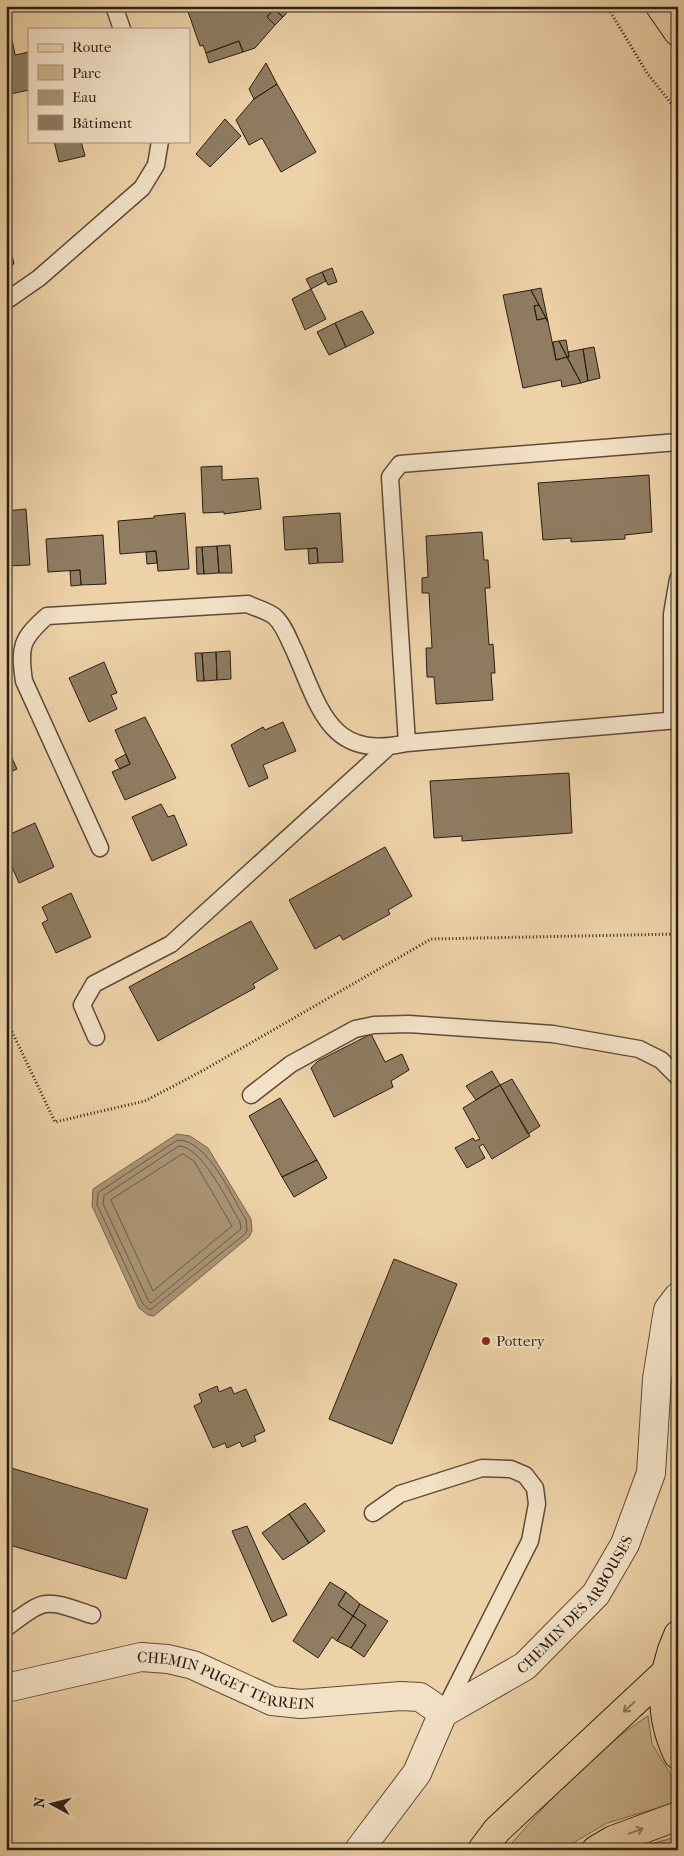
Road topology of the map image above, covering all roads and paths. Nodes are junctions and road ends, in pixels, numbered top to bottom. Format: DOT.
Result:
graph roads {
  1 [pos="114,6"];
  2 [pos="607,6"];
  3 [pos="660,6"];
  4 [pos="122,28"];
  5 [pos="678,32"];
  6 [pos="678,112"];
  7 [pos="160,142"];
  8 [pos="6,301"];
  9 [pos="678,442"];
  10 [pos="678,579"];
  11 [pos="675,721"];
  12 [pos="407,743"];
  13 [pos="388,748"];
  14 [pos="100,848"];
  15 [pos="678,934"];
  16 [pos="6,1019"];
  17 [pos="96,1038"];
  18 [pos="678,1077"];
  19 [pos="251,1095"];
  20 [pos="678,1297"];
  21 [pos="373,1513"];
  22 [pos="92,1615"];
  23 [pos="6,1628"];
  24 [pos="678,1635"];
  25 [pos="664,1674"];
  26 [pos="6,1688"];
  27 [pos="443,1713"];
  28 [pos="678,1755"];
  29 [pos="678,1816"];
  30 [pos="359,1850"];
  31 [pos="482,1850"];
  32 [pos="596,1850"];
  1 -- 4 [label="lane"];
  2 -- 6 [label="path"];
  3 -- 5 [label="main road"];
  7 -- 8 [label="lane"];
  9 -- 12 [label="lane"];
  10 -- 11 [label="lane"];
  11 -- 12 [label="lane"];
  12 -- 13 [label="lane"];
  13 -- 14 [label="lane"];
  13 -- 17 [label="lane"];
  15 -- 16 [label="path"];
  18 -- 19 [label="lane"];
  20 -- 27 [label="street, CHEMIN DES ARBOUSES"];
  21 -- 27 [label="lane"];
  22 -- 23 [label="lane"];
  24 -- 25 [label="main road"];
  25 -- 28 [label="main road"];
  25 -- 31 [label="main road, one-way"];
  26 -- 27 [label="street, CHEMIN PUGET TERREIN"];
  27 -- 30 [label="street"];
  32 -- 29 [label="main road, one-way"];
}
